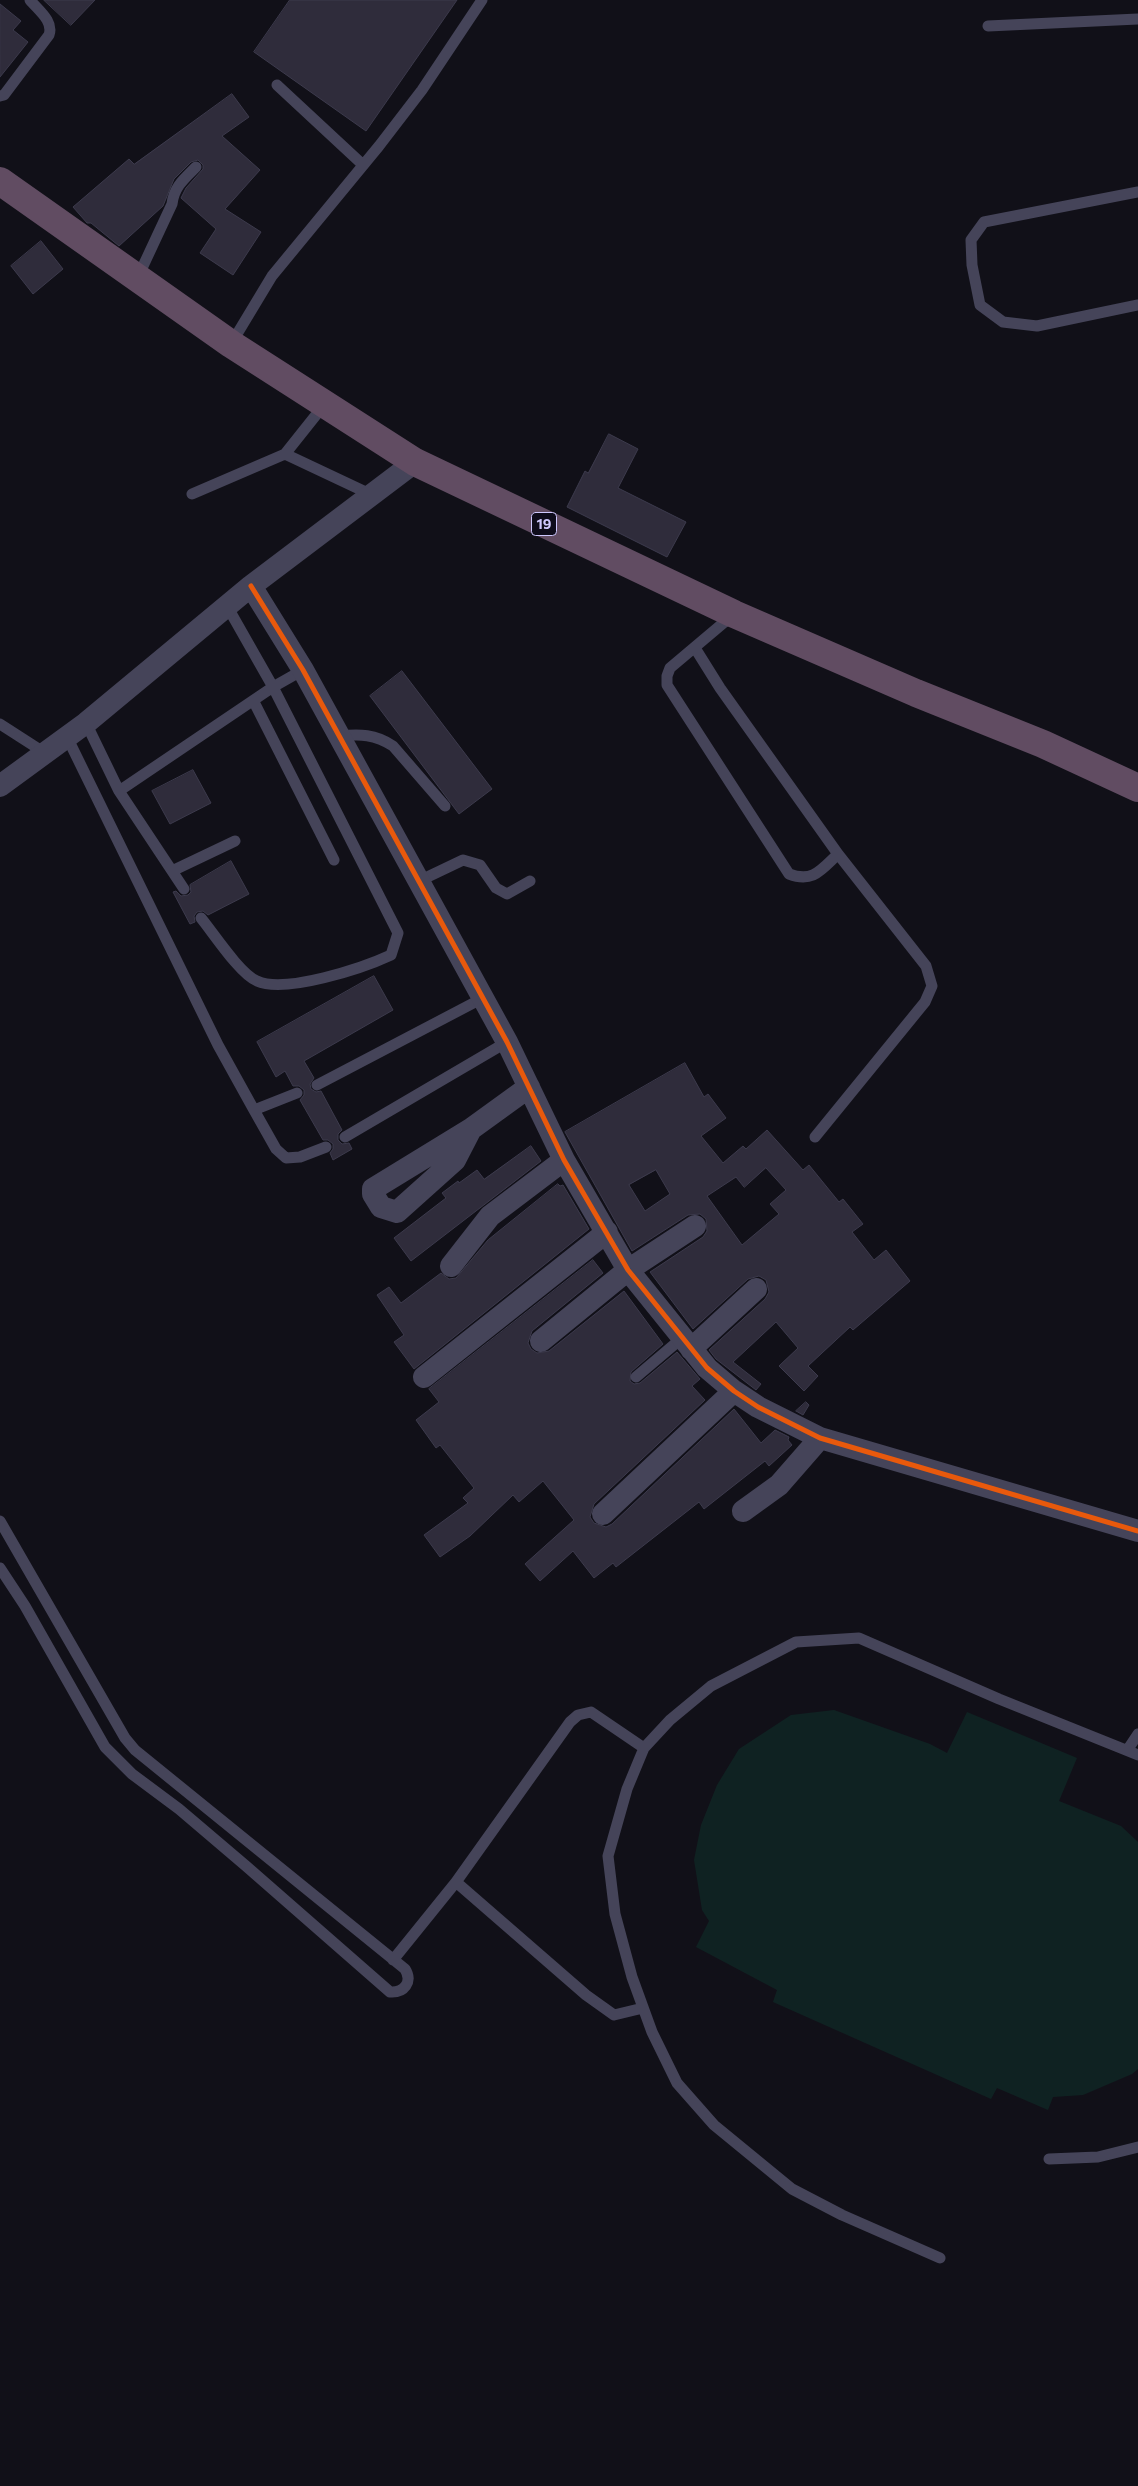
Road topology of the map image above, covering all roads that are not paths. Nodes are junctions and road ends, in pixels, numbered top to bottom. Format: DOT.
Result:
graph roads {
  1 [pos="30,0"];
  2 [pos="482,0"];
  3 [pos="1138,19"];
  4 [pos="988,26"];
  5 [pos="277,85"];
  6 [pos="0,96"];
  7 [pos="362,164"];
  8 [pos="196,168"];
  9 [pos="2,185"];
  10 [pos="1138,192"];
  11 [pos="137,278"];
  12 [pos="1138,305"];
  13 [pos="231,344"];
  14 [pos="324,405"];
  15 [pos="285,454"];
  16 [pos="415,462"];
  17 [pos="192,494"];
  18 [pos="372,495"];
  19 [pos="251,586"];
  20 [pos="227,606"];
  21 [pos="734,614"];
  22 [pos="695,648"];
  23 [pos="303,670"];
  24 [pos="273,687"];
  25 [pos="254,702"];
  26 [pos="86,723"];
  27 [pos="0,724"];
  28 [pos="340,736"];
  29 [pos="67,738"];
  30 [pos="45,753"];
  31 [pos="0,786"];
  32 [pos="1135,787"];
  33 [pos="118,791"];
  34 [pos="446,806"];
  35 [pos="235,841"];
  36 [pos="838,854"];
  37 [pos="334,860"];
  38 [pos="172,871"];
  39 [pos="419,881"];
  40 [pos="530,881"];
  41 [pos="184,889"];
  42 [pos="202,918"];
  43 [pos="482,998"];
  44 [pos="507,1042"];
  45 [pos="317,1085"];
  46 [pos="530,1087"];
  47 [pos="297,1093"];
  48 [pos="254,1110"];
  49 [pos="471,1129"];
  50 [pos="346,1137"];
  51 [pos="815,1137"];
  52 [pos="326,1147"];
  53 [pos="564,1160"];
  54 [pos="695,1226"];
  55 [pos="607,1232"];
  56 [pos="451,1266"];
  57 [pos="628,1270"];
  58 [pos="756,1289"];
  59 [pos="541,1341"];
  60 [pos="686,1344"];
  61 [pos="636,1376"];
  62 [pos="424,1377"];
  63 [pos="734,1391"];
  64 [pos="820,1438"];
  65 [pos="744,1511"];
  66 [pos="603,1514"];
  67 [pos="0,1521"];
  68 [pos="1138,1532"];
  69 [pos="0,1568"];
  70 [pos="1138,1734"];
  71 [pos="644,1748"];
  72 [pos="1133,1752"];
  73 [pos="456,1882"];
  74 [pos="393,1960"];
  75 [pos="643,2008"];
  76 [pos="1138,2146"];
  77 [pos="1049,2158"];
  78 [pos="940,2258"];
  1 -- 6 [label="lane"];
  2 -- 7 [label="lane"];
  3 -- 4 [label="lane"];
  5 -- 7 [label="lane"];
  7 -- 13 [label="lane"];
  8 -- 11 [label="lane"];
  9 -- 11 [label="highway, 19"];
  10 -- 12 [label="lane"];
  11 -- 13 [label="highway, 19"];
  13 -- 14 [label="highway, 19"];
  14 -- 15 [label="lane"];
  14 -- 16 [label="highway, 19"];
  15 -- 17 [label="lane"];
  15 -- 18 [label="lane"];
  16 -- 18 [label="street"];
  16 -- 21 [label="highway, 19"];
  18 -- 19 [label="street"];
  19 -- 20 [label="street"];
  19 -- 23 [label="street"];
  20 -- 24 [label="lane"];
  20 -- 26 [label="street"];
  21 -- 22 [label="lane"];
  21 -- 32 [label="highway, 19"];
  22 -- 36 [label="lane"];
  22 -- 36 [label="lane"];
  23 -- 24 [label="lane"];
  23 -- 28 [label="street"];
  24 -- 25 [label="lane"];
  24 -- 42 [label="lane"];
  25 -- 33 [label="lane"];
  25 -- 37 [label="lane"];
  26 -- 29 [label="street"];
  26 -- 33 [label="lane"];
  27 -- 30 [label="lane"];
  28 -- 34 [label="lane"];
  28 -- 39 [label="street"];
  29 -- 30 [label="street"];
  29 -- 48 [label="lane"];
  30 -- 31 [label="street"];
  33 -- 38 [label="lane"];
  35 -- 38 [label="lane"];
  36 -- 51 [label="lane"];
  38 -- 41 [label="lane"];
  39 -- 40 [label="lane"];
  39 -- 43 [label="street"];
  43 -- 44 [label="street"];
  43 -- 45 [label="lane"];
  44 -- 46 [label="street"];
  44 -- 50 [label="lane"];
  46 -- 49 [label="street"];
  46 -- 53 [label="street"];
  47 -- 48 [label="lane"];
  48 -- 52 [label="lane"];
  53 -- 55 [label="street"];
  53 -- 56 [label="street"];
  54 -- 57 [label="street"];
  55 -- 57 [label="street"];
  55 -- 62 [label="street"];
  57 -- 59 [label="street"];
  57 -- 60 [label="street"];
  58 -- 60 [label="street"];
  60 -- 61 [label="lane"];
  60 -- 63 [label="street"];
  63 -- 64 [label="street"];
  63 -- 66 [label="street"];
  64 -- 65 [label="street"];
  64 -- 68 [label="street"];
  67 -- 74 [label="lane"];
  69 -- 74 [label="lane"];
  70 -- 72 [label="lane"];
  71 -- 72 [label="lane"];
  71 -- 73 [label="lane"];
  71 -- 75 [label="lane"];
  73 -- 74 [label="lane"];
  73 -- 75 [label="lane"];
  75 -- 78 [label="lane"];
  76 -- 77 [label="lane"];
}
